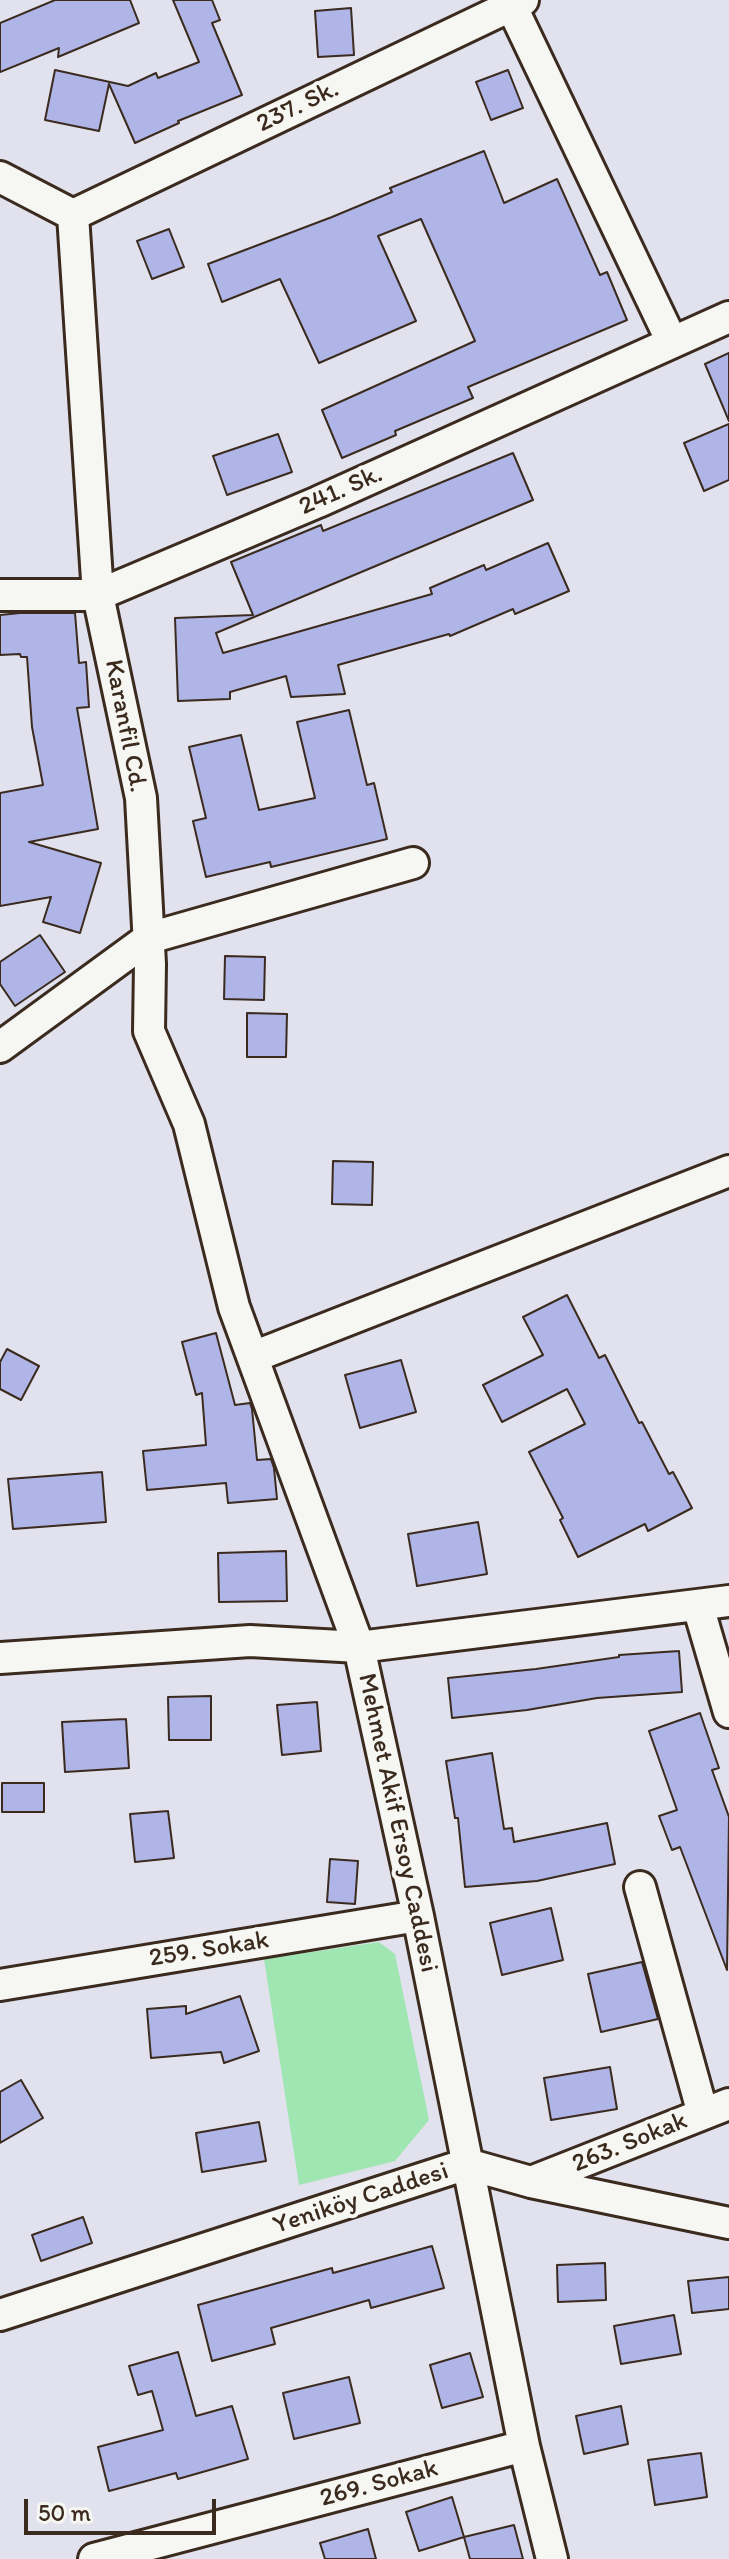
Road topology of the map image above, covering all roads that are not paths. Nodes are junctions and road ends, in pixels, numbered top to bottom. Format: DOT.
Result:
graph roads {
  1 [pos="517,3"];
  2 [pos="0,177"];
  3 [pos="73,215"];
  4 [pos="729,317"];
  5 [pos="672,342"];
  6 [pos="0,595"];
  7 [pos="98,595"];
  8 [pos="413,863"];
  9 [pos="149,938"];
  10 [pos="0,1047"];
  11 [pos="729,1171"];
  12 [pos="253,1357"];
  13 [pos="729,1601"];
  14 [pos="698,1606"];
  15 [pos="359,1647"];
  16 [pos="0,1658"];
  17 [pos="729,1712"];
  18 [pos="640,1887"];
  19 [pos="418,1916"];
  20 [pos="0,1985"];
  21 [pos="716,2109"];
  22 [pos="467,2164"];
  23 [pos="531,2182"];
  24 [pos="729,2223"];
  25 [pos="0,2315"];
  26 [pos="524,2446"];
  27 [pos="94,2559"];
  28 [pos="552,2559"];
  1 -- 3 [label="street, 237. Sk."];
  1 -- 5 [label="street"];
  2 -- 3 [label="street"];
  3 -- 7 [label="street, Karanfil Cd."];
  4 -- 5 [label="street, 241. Sk."];
  5 -- 7 [label="street, 241. Sk."];
  6 -- 7 [label="street, 241. Sk."];
  7 -- 9 [label="street, Karanfil Cd."];
  8 -- 9 [label="street"];
  9 -- 10 [label="street"];
  9 -- 12 [label="street, Karanfil Cd."];
  11 -- 12 [label="street"];
  12 -- 15 [label="street, Karanfil Cd."];
  13 -- 14 [label="street"];
  14 -- 15 [label="street"];
  14 -- 17 [label="street"];
  15 -- 16 [label="street, Mehmet Akif Ersoy Caddesi"];
  15 -- 19 [label="street, Mehmet Akif Ersoy Caddesi"];
  18 -- 21 [label="street"];
  19 -- 20 [label="street, 259. Sokak"];
  19 -- 22 [label="street, Mehmet Akif Ersoy Caddesi"];
  21 -- 23 [label="street, 263. Sokak"];
  22 -- 23 [label="street, Yeniköy Caddesi"];
  22 -- 25 [label="street, Yeniköy Caddesi"];
  22 -- 26 [label="street, Mehmet Akif Ersoy Caddesi"];
  23 -- 24 [label="street, Yeniköy Caddesi"];
  26 -- 27 [label="street, 269. Sokak"];
  26 -- 28 [label="street, Mehmet Akif Ersoy Caddesi"];
}
